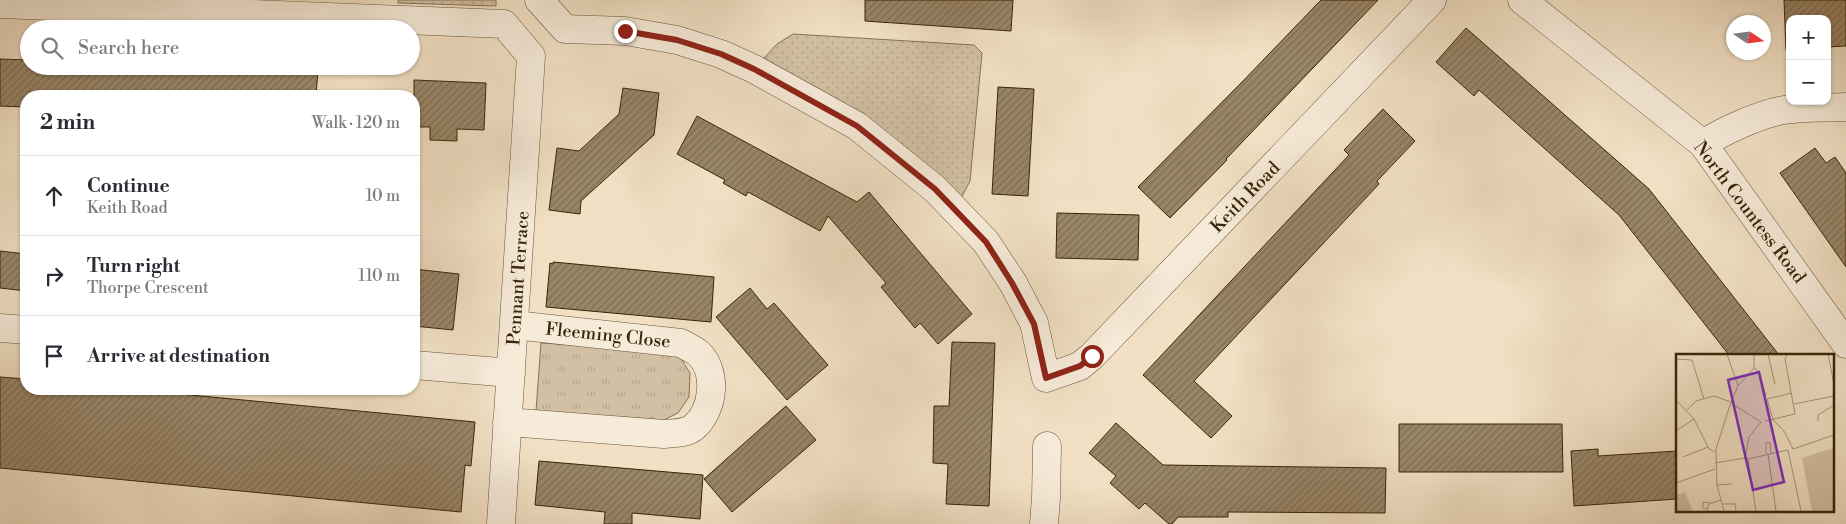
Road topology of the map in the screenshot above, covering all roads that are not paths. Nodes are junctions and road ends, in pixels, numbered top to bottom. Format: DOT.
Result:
graph roads {
  1 [pos="1432,0"];
  2 [pos="1522,0"];
  3 [pos="0,4"];
  4 [pos="543,5"];
  5 [pos="403,20"];
  6 [pos="420,21"];
  7 [pos="1846,107"];
  8 [pos="1703,144"];
  9 [pos="514,325"];
  10 [pos="0,328"];
  11 [pos="20,330"];
  12 [pos="1846,344"];
  13 [pos="420,365"];
  14 [pos="511,373"];
  15 [pos="507,422"];
  16 [pos="1047,446"];
  17 [pos="501,524"];
  18 [pos="1044,524"];
  1 -- 4 [label="street, Keith Road"];
  2 -- 8 [label="street, North Countess Road"];
  3 -- 5 [label="street, Pennant Terrace"];
  6 -- 9 [label="street, Pennant Terrace"];
  7 -- 8 [label="street"];
  8 -- 12 [label="street, North Countess Road"];
  9 -- 14 [label="street, Pennant Terrace"];
  9 -- 15 [label="street, Fleeming Close"];
  10 -- 11 [label="street"];
  13 -- 14 [label="street"];
  14 -- 15 [label="street, Pennant Terrace"];
  15 -- 17 [label="street, Pennant Terrace"];
  16 -- 18 [label="street"];
}
